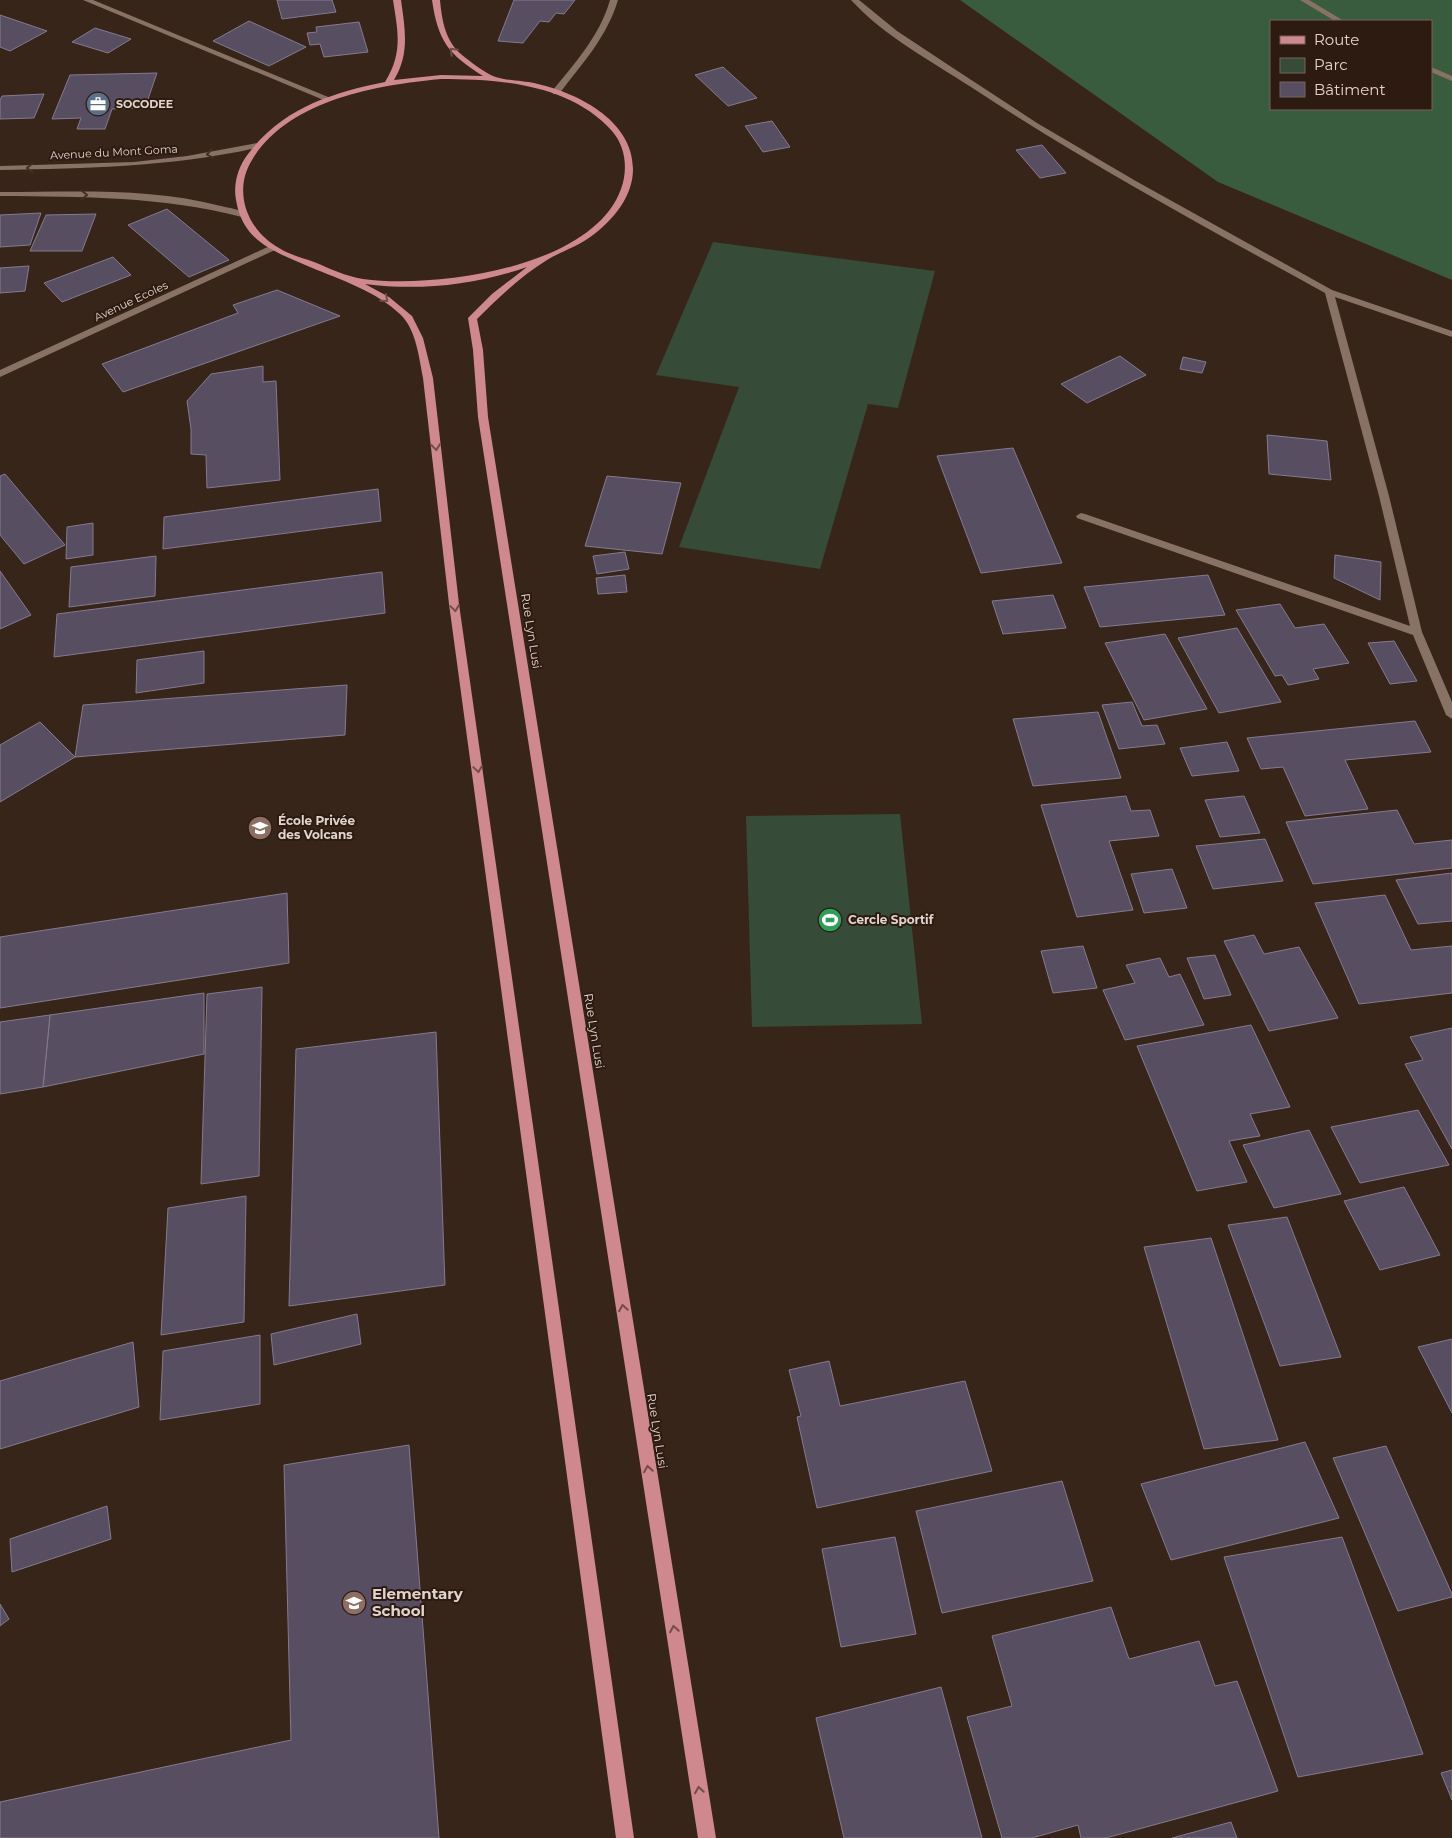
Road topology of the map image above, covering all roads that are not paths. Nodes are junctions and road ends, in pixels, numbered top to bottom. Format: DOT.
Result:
graph roads {
  1 [pos="87,0"];
  2 [pos="397,0"];
  3 [pos="436,0"];
  4 [pos="614,0"];
  5 [pos="855,0"];
  6 [pos="1304,0"];
  7 [pos="1338,20"];
  8 [pos="1432,69"];
  9 [pos="492,78"];
  10 [pos="1452,79"];
  11 [pos="390,82"];
  12 [pos="556,92"];
  13 [pos="329,99"];
  14 [pos="258,145"];
  15 [pos="0,168"];
  16 [pos="0,194"];
  17 [pos="242,214"];
  18 [pos="272,248"];
  19 [pos="543,259"];
  20 [pos="342,277"];
  21 [pos="1329,292"];
  22 [pos="1452,334"];
  23 [pos="0,374"];
  24 [pos="1081,516"];
  25 [pos="1417,632"];
  26 [pos="1452,715"];
  27 [pos="625,1838"];
  28 [pos="707,1838"];
  1 -- 13 [label="street"];
  2 -- 11 [label="main road"];
  9 -- 3 [label="main road, one-way"];
  4 -- 12 [label="street"];
  5 -- 21 [label="street"];
  6 -- 7 [label="street"];
  8 -- 10 [label="street"];
  9 -- 11 [label="main road"];
  9 -- 12 [label="main road"];
  11 -- 13 [label="main road"];
  12 -- 19 [label="main road"];
  13 -- 14 [label="main road"];
  14 -- 15 [label="street, Avenue du Mont Goma, one-way"];
  14 -- 17 [label="main road"];
  16 -- 17 [label="street, one-way"];
  17 -- 18 [label="main road"];
  18 -- 20 [label="main road"];
  18 -- 23 [label="street, Avenue Ecoles"];
  19 -- 20 [label="main road"];
  28 -- 19 [label="main road, Rue Lyn Lusi, one-way"];
  20 -- 27 [label="main road, one-way"];
  21 -- 22 [label="street"];
  21 -- 25 [label="street"];
  24 -- 25 [label="street"];
  25 -- 26 [label="street"];
}
